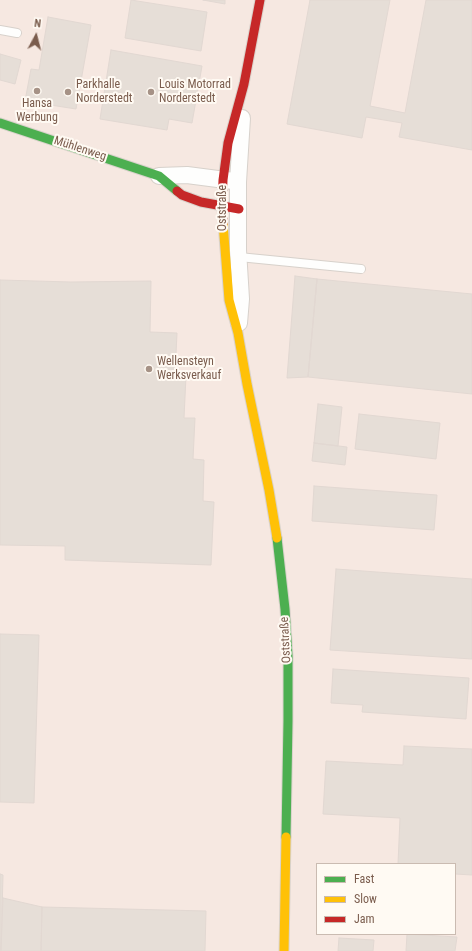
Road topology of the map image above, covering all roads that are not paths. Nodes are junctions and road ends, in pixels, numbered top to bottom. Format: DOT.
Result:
graph roads {
  1 [pos="260,0"];
  2 [pos="0,30"];
  3 [pos="17,32"];
  4 [pos="244,84"];
  5 [pos="0,123"];
  6 [pos="159,176"];
  7 [pos="231,181"];
  8 [pos="222,206"];
  9 [pos="239,209"];
  10 [pos="239,257"];
  11 [pos="361,269"];
  12 [pos="238,333"];
  13 [pos="284,951"];
  1 -- 4 [label="street, Oststraße"];
  2 -- 3 [label="lane"];
  4 -- 7 [label="street, Oststraße"];
  5 -- 6 [label="street, Mühlenweg"];
  6 -- 7 [label="street, Mühlenweg"];
  6 -- 8 [label="street, Mühlenweg"];
  7 -- 8 [label="street, Oststraße"];
  7 -- 9 [label="street, Oststraße"];
  8 -- 9 [label="street, Mühlenweg"];
  8 -- 12 [label="street, Oststraße"];
  9 -- 10 [label="street, Oststraße"];
  10 -- 11 [label="lane"];
  10 -- 12 [label="street, Oststraße"];
  12 -- 13 [label="street, Oststraße"];
}
